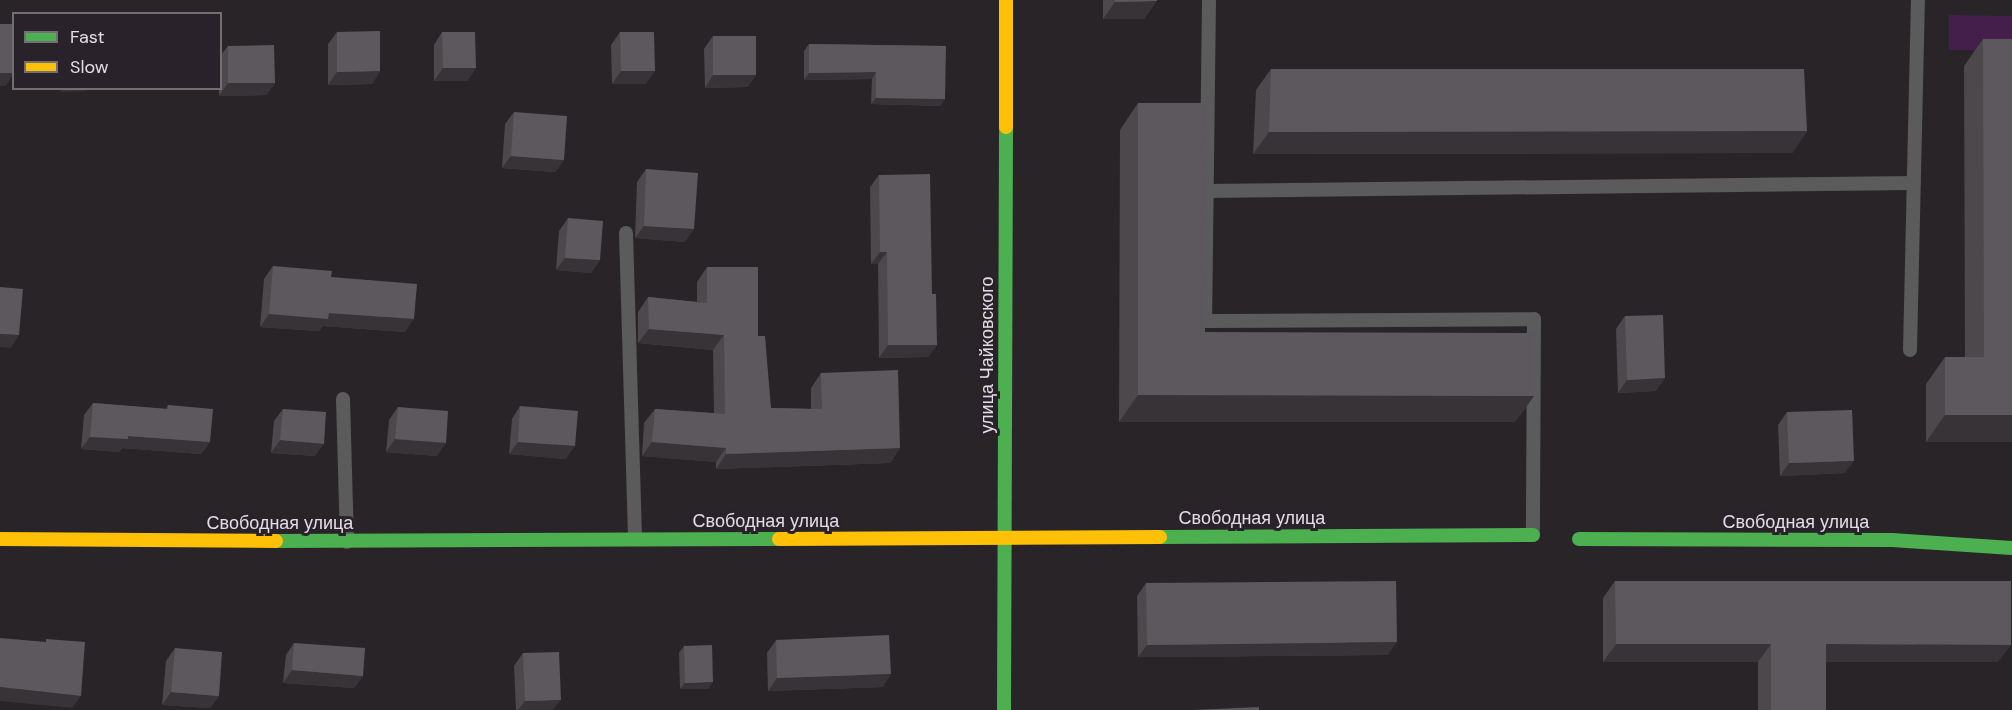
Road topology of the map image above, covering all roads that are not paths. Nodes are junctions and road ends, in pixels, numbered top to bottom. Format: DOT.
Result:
graph roads {
  1 [pos="1006,0"];
  2 [pos="1209,0"];
  3 [pos="1918,0"];
  4 [pos="1914,183"];
  5 [pos="1206,191"];
  6 [pos="626,233"];
  7 [pos="1911,350"];
  8 [pos="343,399"];
  9 [pos="1533,535"];
  10 [pos="1004,537"];
  11 [pos="0,539"];
  12 [pos="635,539"];
  13 [pos="1579,539"];
  14 [pos="347,542"];
  15 [pos="2012,548"];
  16 [pos="1004,710"];
  1 -- 10 [label="street, улица Чайковского"];
  2 -- 5 [label="lane"];
  3 -- 4 [label="lane"];
  4 -- 5 [label="lane"];
  4 -- 7 [label="lane"];
  5 -- 9 [label="lane"];
  6 -- 12 [label="lane"];
  8 -- 14 [label="lane"];
  9 -- 10 [label="street, Свободная улица"];
  10 -- 12 [label="street, Свободная улица"];
  10 -- 16 [label="street, улица Чайковского"];
  11 -- 14 [label="street, Свободная улица"];
  12 -- 14 [label="street, Свободная улица"];
  13 -- 15 [label="street, Свободная улица"];
}
